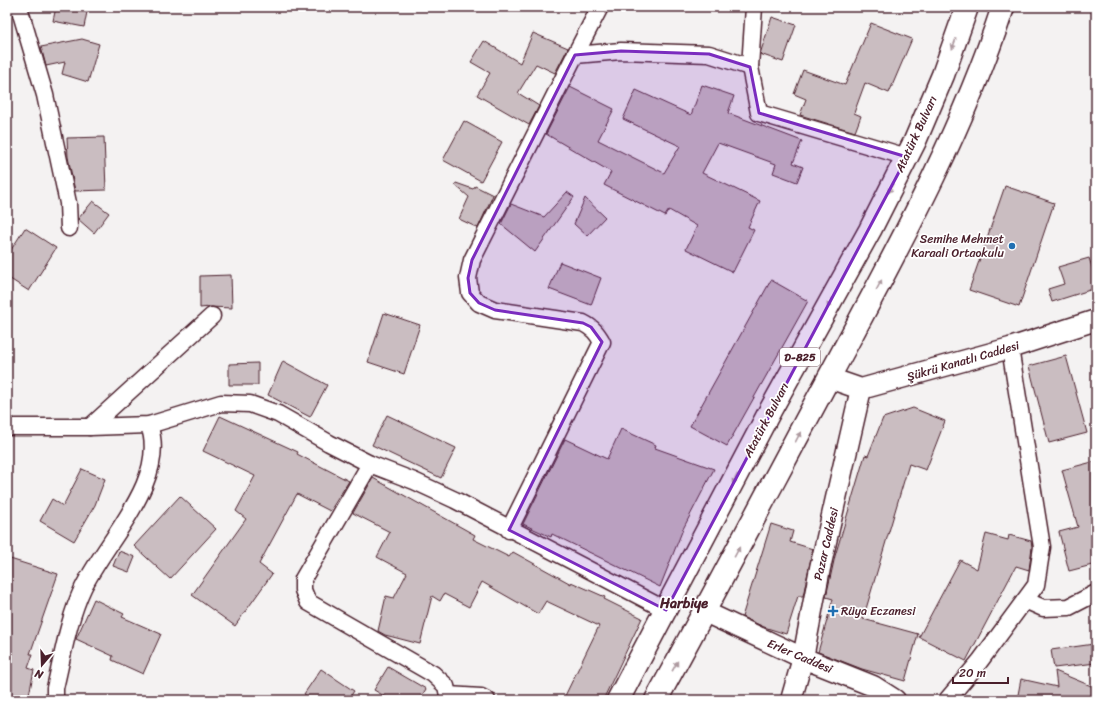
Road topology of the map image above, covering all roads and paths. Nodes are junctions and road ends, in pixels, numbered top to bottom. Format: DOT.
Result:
graph roads {
  1 [pos="19,7"];
  2 [pos="600,7"];
  3 [pos="754,7"];
  4 [pos="967,7"];
  5 [pos="1002,7"];
  6 [pos="575,55"];
  7 [pos="750,67"];
  8 [pos="907,157"];
  9 [pos="69,228"];
  10 [pos="212,316"];
  11 [pos="1096,320"];
  12 [pos="1010,348"];
  13 [pos="798,360"];
  14 [pos="829,378"];
  15 [pos="861,389"];
  16 [pos="149,425"];
  17 [pos="7,427"];
  18 [pos="90,427"];
  19 [pos="370,464"];
  20 [pos="509,530"];
  21 [pos="1096,593"];
  22 [pos="1025,600"];
  23 [pos="666,610"];
  24 [pos="705,612"];
  25 [pos="803,658"];
  26 [pos="448,698"];
  27 [pos="54,700"];
  28 [pos="487,700"];
  29 [pos="618,700"];
  30 [pos="656,700"];
  31 [pos="791,700"];
  32 [pos="895,700"];
  33 [pos="947,700"];
  1 -- 9 [label="street"];
  2 -- 6 [label="street"];
  3 -- 7 [label="street"];
  4 -- 8 [label="highway, Atatürk Bulvarı / D-825, one-way"];
  14 -- 5 [label="highway, D-825, one-way"];
  6 -- 7 [label="street"];
  6 -- 20 [label="street"];
  7 -- 8 [label="street"];
  8 -- 13 [label="highway, Atatürk Bulvarı / D-825, one-way"];
  10 -- 18 [label="street"];
  11 -- 12 [label="street, Şükrü Kanatlı Caddesi"];
  12 -- 15 [label="street, Şükrü Kanatlı Caddesi"];
  12 -- 22 [label="street"];
  13 -- 14 [label="highway"];
  13 -- 23 [label="highway, Atatürk Bulvarı / D-825, one-way"];
  14 -- 15 [label="street"];
  24 -- 14 [label="highway, D-825, one-way"];
  15 -- 25 [label="street, Pazar Caddesi"];
  16 -- 18 [label="street"];
  16 -- 19 [label="street"];
  16 -- 27 [label="street"];
  17 -- 18 [label="street"];
  19 -- 20 [label="street"];
  19 -- 26 [label="street"];
  20 -- 23 [label="street"];
  21 -- 22 [label="street"];
  22 -- 33 [label="street"];
  23 -- 29 [label="highway, Atatürk Bulvarı / D-825"];
  24 -- 25 [label="street, Erler Caddesi"];
  30 -- 24 [label="highway, D-825, one-way"];
  25 -- 31 [label="street, Pazar Caddesi"];
  25 -- 32 [label="street, Erler Caddesi"];
  26 -- 28 [label="street"];
}
